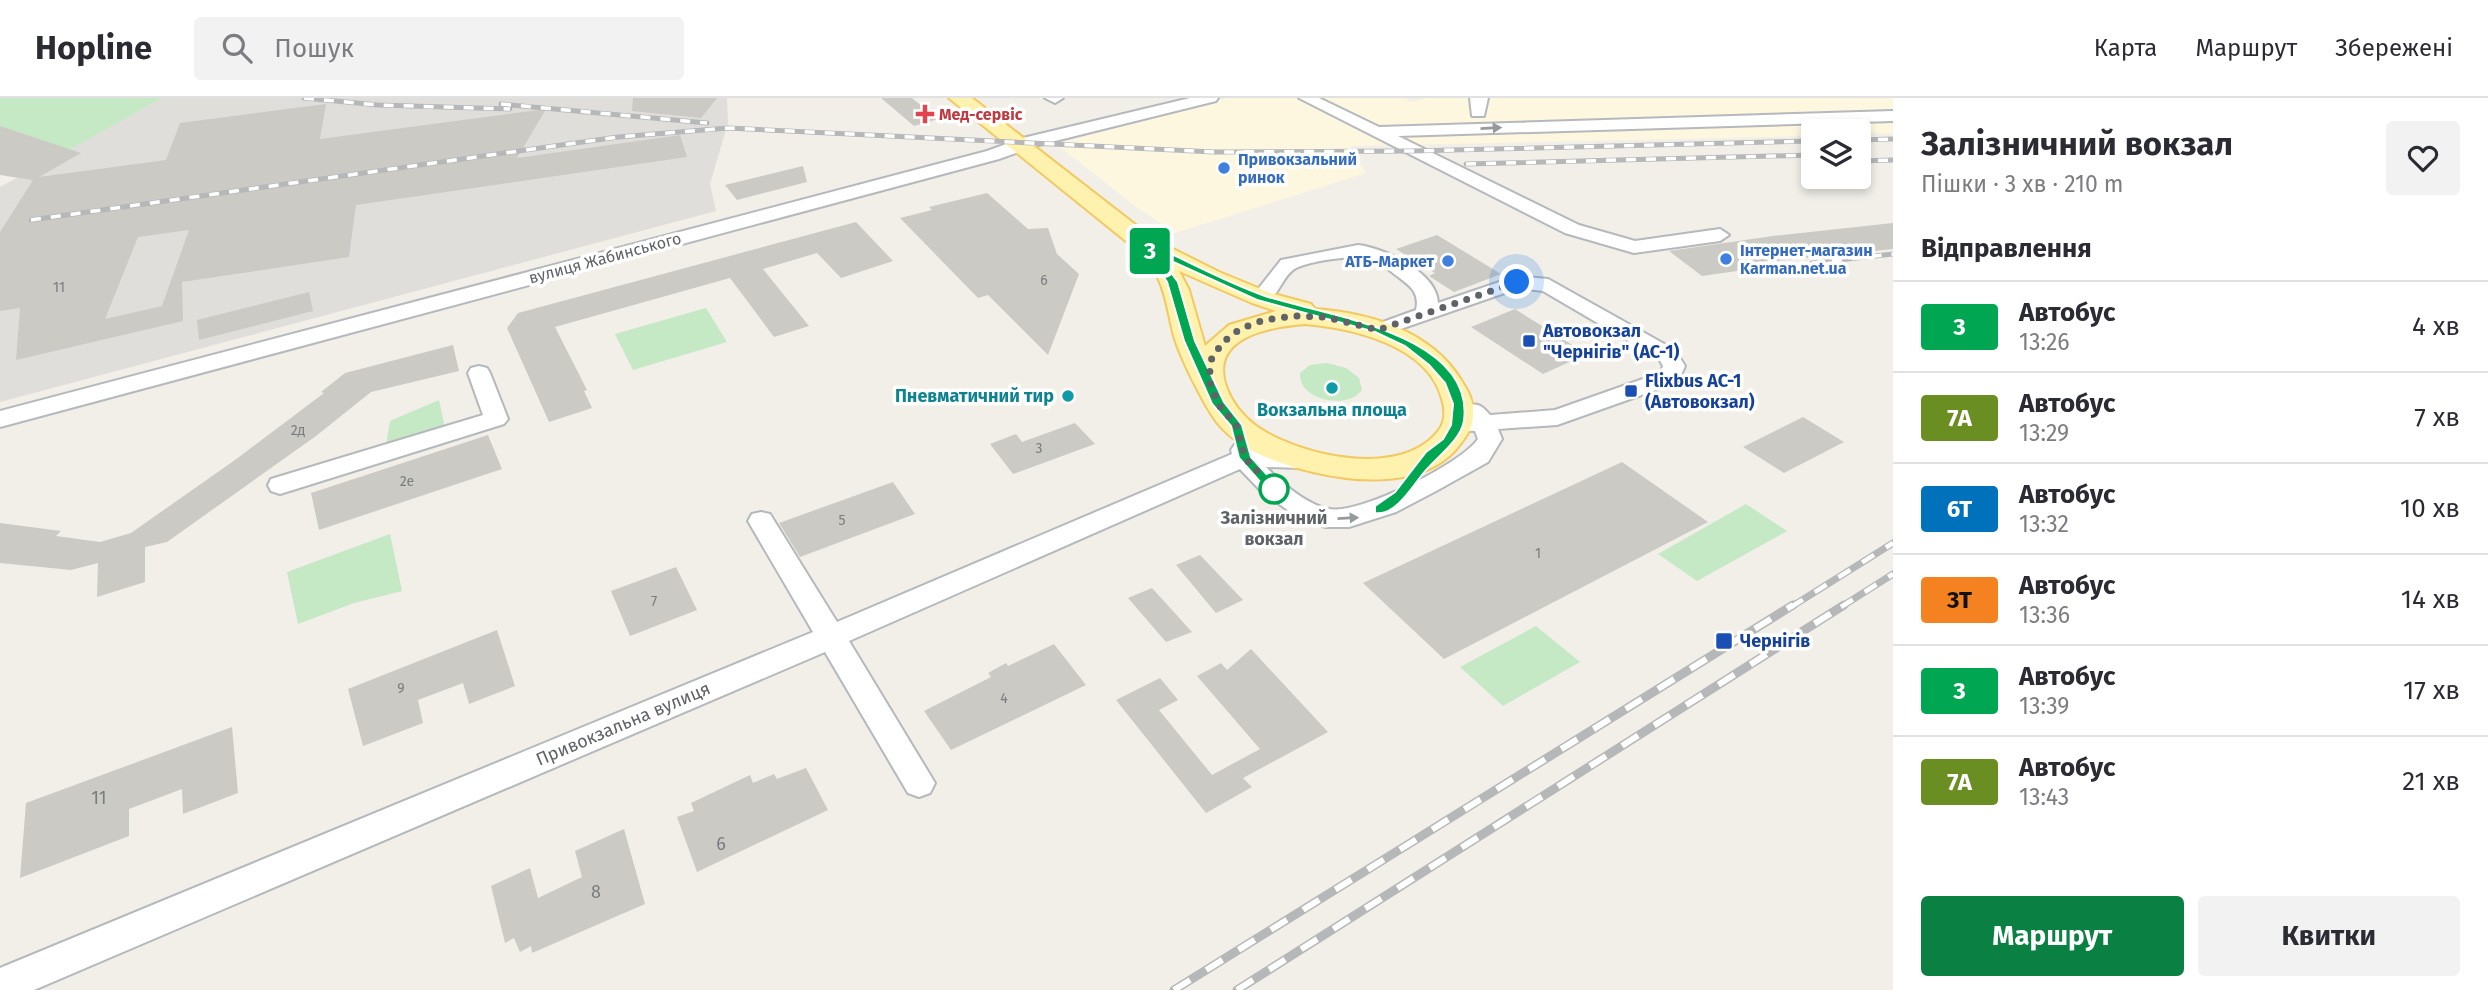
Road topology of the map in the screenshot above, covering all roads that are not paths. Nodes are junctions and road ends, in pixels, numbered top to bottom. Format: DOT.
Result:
graph roads {
  1 [pos="959,98"];
  2 [pos="1210,98"];
  3 [pos="1307,98"];
  4 [pos="1479,105"];
  5 [pos="1893,106"];
  6 [pos="1893,116"];
  7 [pos="1398,131"];
  8 [pos="1377,132"];
  9 [pos="1019,145"];
  10 [pos="1720,235"];
  11 [pos="1146,245"];
  12 [pos="1261,298"];
  13 [pos="1426,312"];
  14 [pos="1325,317"];
  15 [pos="1378,330"];
  16 [pos="479,373"];
  17 [pos="1209,380"];
  18 [pos="1463,407"];
  19 [pos="1557,417"];
  20 [pos="0,419"];
  21 [pos="1236,425"];
  22 [pos="1430,455"];
  23 [pos="1479,456"];
  24 [pos="1245,458"];
  25 [pos="1302,460"];
  26 [pos="280,485"];
  27 [pos="1380,509"];
  28 [pos="761,521"];
  29 [pos="830,637"];
  30 [pos="919,783"];
  31 [pos="0,986"];
  1 -- 9 [label="main road"];
  2 -- 9 [label="street, вулиця Жабинського"];
  3 -- 8 [label="street"];
  4 -- 5 [label="street"];
  4 -- 7 [label="street"];
  7 -- 6 [label="street, one-way"];
  7 -- 8 [label="street"];
  8 -- 10 [label="street"];
  9 -- 11 [label="main road"];
  9 -- 20 [label="street, вулиця Жабинського"];
  11 -- 12 [label="main road"];
  11 -- 17 [label="main road"];
  12 -- 13 [label="street"];
  12 -- 14 [label="main road"];
  13 -- 15 [label="street"];
  13 -- 19 [label="street"];
  14 -- 15 [label="main road"];
  14 -- 17 [label="main road"];
  15 -- 18 [label="main road"];
  16 -- 26 [label="street"];
  17 -- 21 [label="main road"];
  18 -- 19 [label="street"];
  18 -- 19 [label="street"];
  18 -- 22 [label="main road"];
  18 -- 23 [label="street"];
  21 -- 24 [label="street"];
  21 -- 25 [label="main road"];
  22 -- 23 [label="street"];
  22 -- 25 [label="main road"];
  22 -- 27 [label="street"];
  23 -- 27 [label="street"];
  24 -- 25 [label="street, Привокзальна вулиця"];
  24 -- 27 [label="street, one-way"];
  24 -- 29 [label="street, Привокзальна вулиця"];
  28 -- 29 [label="street"];
  29 -- 30 [label="street"];
  29 -- 31 [label="street, Привокзальна вулиця"];
}
